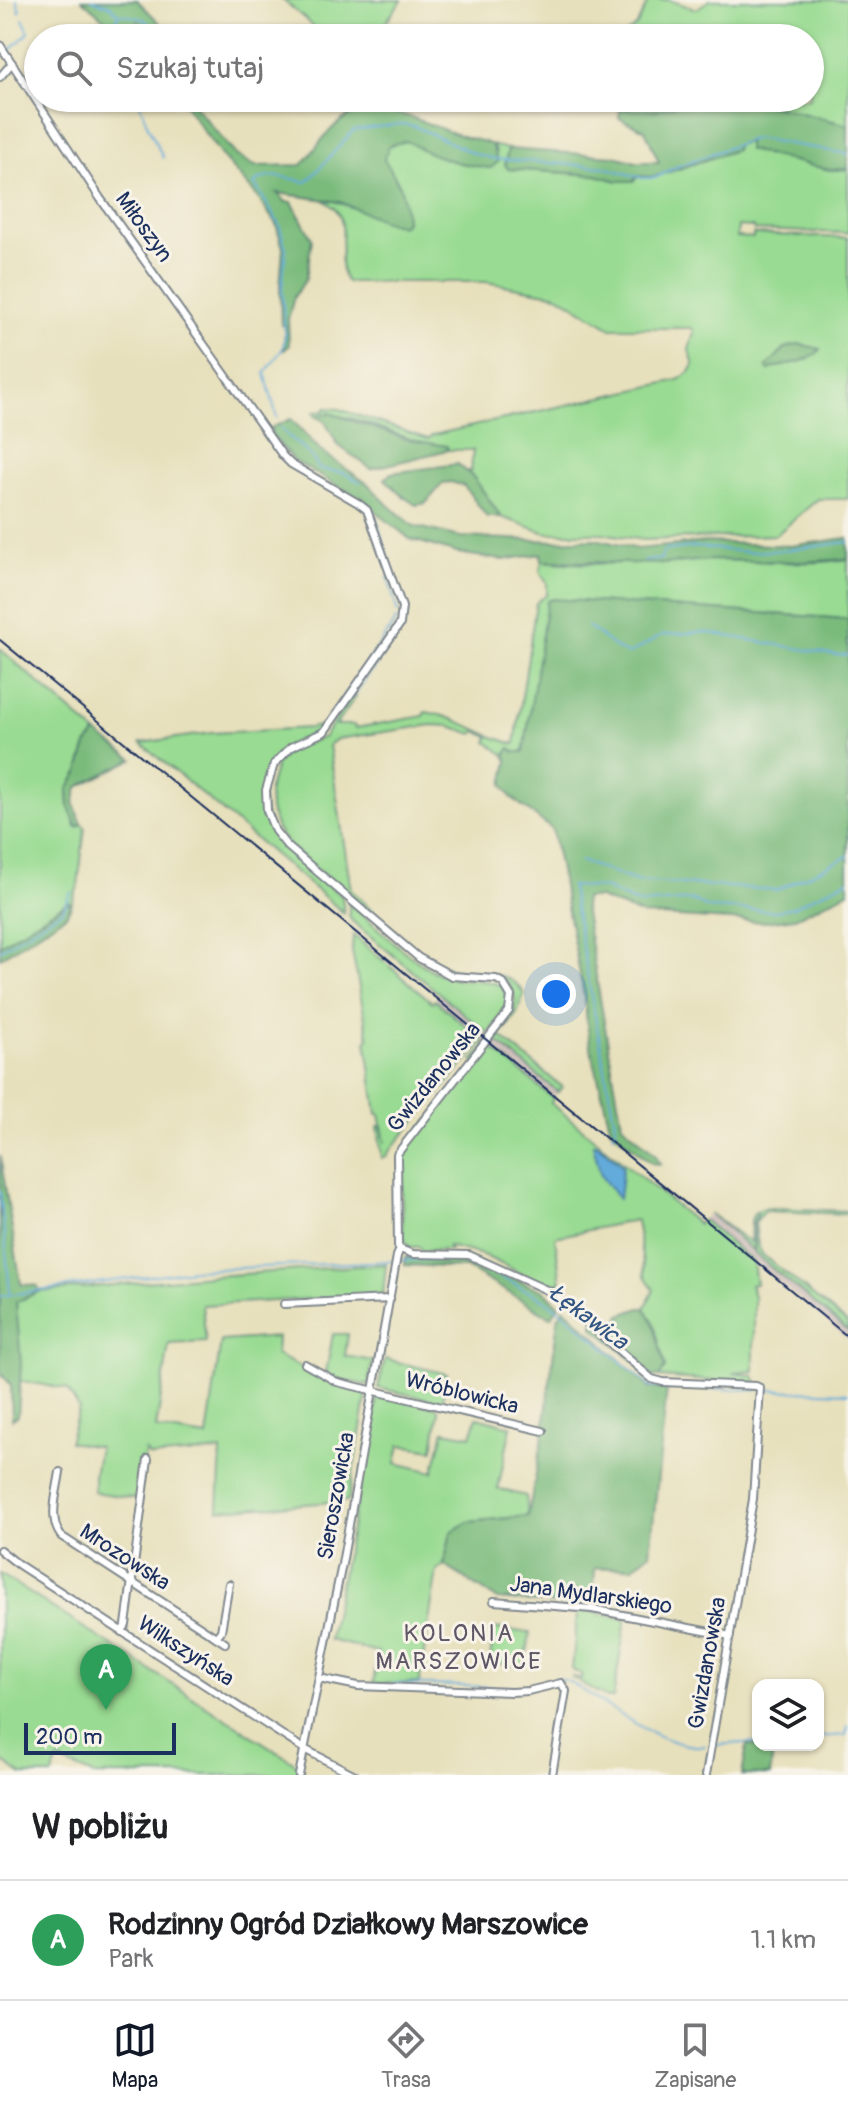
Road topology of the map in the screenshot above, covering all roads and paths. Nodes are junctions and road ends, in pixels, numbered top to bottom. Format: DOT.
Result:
graph roads {
  1 [pos="0,45"];
  2 [pos="12,63"];
  3 [pos="0,77"];
  4 [pos="24,81"];
  5 [pos="44,112"];
  6 [pos="324,732"];
  7 [pos="400,1249"];
  8 [pos="390,1299"];
  9 [pos="284,1304"];
  10 [pos="305,1364"];
  11 [pos="373,1390"];
  12 [pos="543,1431"];
  13 [pos="148,1459"];
  14 [pos="60,1472"];
  15 [pos="0,1550"];
  16 [pos="131,1581"];
  17 [pos="229,1584"];
  18 [pos="494,1601"];
  19 [pos="122,1631"];
  20 [pos="730,1636"];
  21 [pos="216,1637"];
  22 [pos="225,1643"];
  23 [pos="319,1678"];
  24 [pos="304,1749"];
  25 [pos="299,1775"];
  26 [pos="355,1775"];
  27 [pos="552,1775"];
  28 [pos="706,1775"];
  1 -- 2 [label="street, Miłoszyn"];
  2 -- 3 [label="street"];
  2 -- 4 [label="street, Miłoszyn"];
  5 -- 6 [label="street, Miłoszyn"];
  6 -- 7 [label="street, Gwizdanowska"];
  7 -- 8 [label="street, Sieroszowicka"];
  7 -- 20 [label="street, Gwizdanowska"];
  8 -- 9 [label="street"];
  8 -- 11 [label="street, Sieroszowicka"];
  10 -- 11 [label="street, Wróblowicka"];
  11 -- 12 [label="street, Wróblowicka"];
  11 -- 23 [label="street, Sieroszowicka"];
  13 -- 16 [label="street"];
  14 -- 16 [label="street, Mrozowska"];
  15 -- 19 [label="street, Wilkszyńska"];
  16 -- 19 [label="street"];
  16 -- 21 [label="street, Mrozowska"];
  17 -- 21 [label="street"];
  18 -- 20 [label="street, Jana Mydlarskiego"];
  19 -- 24 [label="street, Wilkszyńska"];
  20 -- 28 [label="street, Gwizdanowska"];
  21 -- 22 [label="street, Mrozowska"];
  23 -- 24 [label="street, Sieroszowicka"];
  23 -- 27 [label="street"];
  24 -- 25 [label="street, Sieroszowicka"];
  24 -- 26 [label="street, Wilkszyńska"];
}
